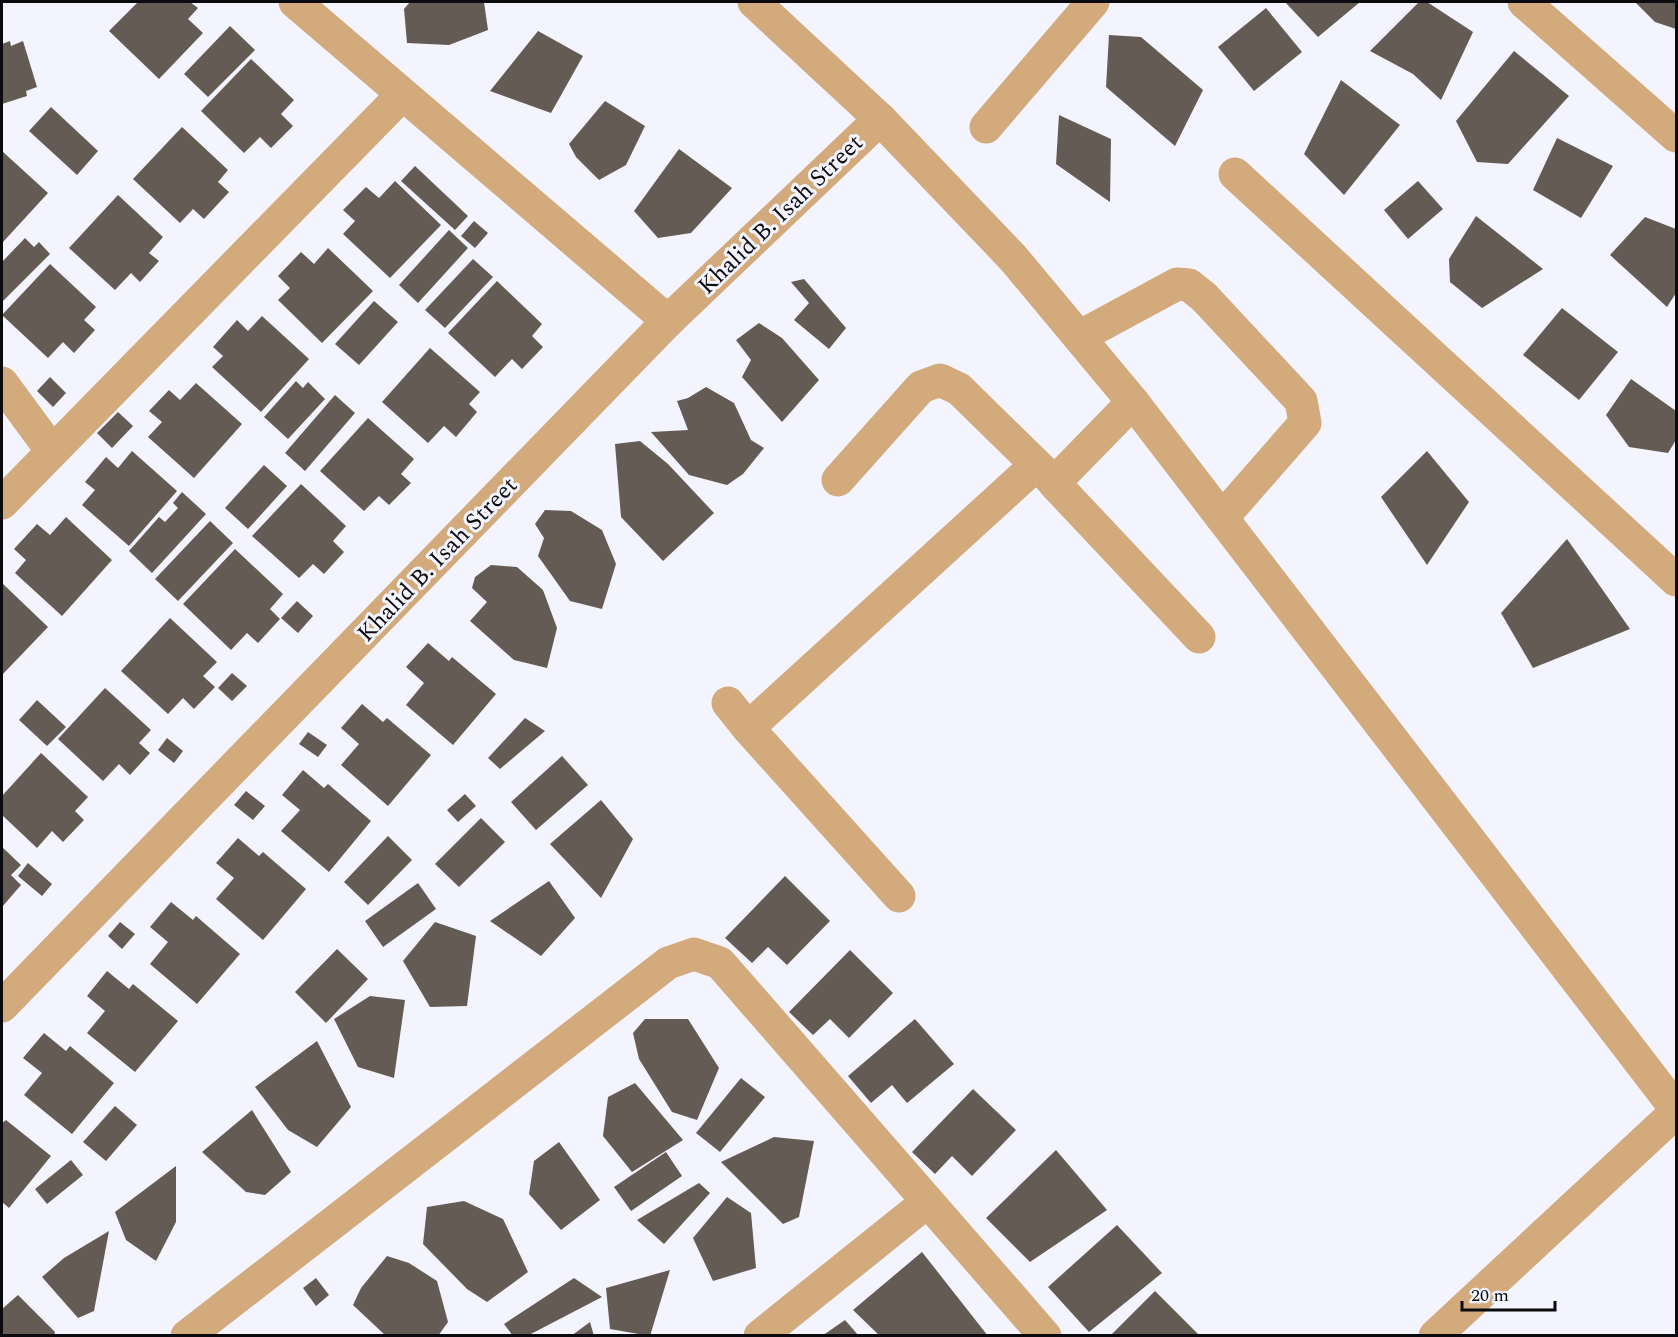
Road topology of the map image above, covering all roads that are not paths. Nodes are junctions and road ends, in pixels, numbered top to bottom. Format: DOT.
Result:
graph roads {
  1 [pos="295,2"];
  2 [pos="754,2"];
  3 [pos="1093,2"];
  4 [pos="1524,2"];
  5 [pos="402,95"];
  6 [pos="880,119"];
  7 [pos="986,127"];
  8 [pos="1677,136"];
  9 [pos="1235,174"];
  10 [pos="668,321"];
  11 [pos="1079,337"];
  12 [pos="2,383"];
  13 [pos="1132,402"];
  14 [pos="52,451"];
  15 [pos="1045,474"];
  16 [pos="838,480"];
  17 [pos="2,503"];
  18 [pos="1222,518"];
  19 [pos="1677,580"];
  20 [pos="1199,637"];
  21 [pos="728,703"];
  22 [pos="748,728"];
  23 [pos="899,896"];
  24 [pos="2,1006"];
  25 [pos="1677,1111"];
  26 [pos="927,1202"];
  27 [pos="1454,1329"];
  28 [pos="187,1335"];
  29 [pos="760,1335"];
  30 [pos="1045,1335"];
  1 -- 5 [label="street"];
  2 -- 6 [label="street"];
  3 -- 7 [label="street"];
  4 -- 8 [label="street"];
  5 -- 10 [label="street"];
  5 -- 14 [label="street"];
  6 -- 10 [label="street, Khalid B. Isah Street"];
  6 -- 11 [label="street"];
  9 -- 19 [label="street"];
  10 -- 24 [label="street, Khalid B. Isah Street"];
  11 -- 13 [label="street"];
  11 -- 18 [label="street"];
  12 -- 14 [label="street"];
  13 -- 15 [label="street"];
  13 -- 18 [label="street"];
  14 -- 17 [label="street"];
  15 -- 16 [label="street"];
  15 -- 20 [label="street"];
  15 -- 22 [label="street"];
  18 -- 25 [label="street"];
  21 -- 22 [label="street"];
  22 -- 23 [label="street"];
  25 -- 27 [label="street"];
  26 -- 28 [label="street"];
  26 -- 29 [label="street"];
  26 -- 30 [label="street"];
}
